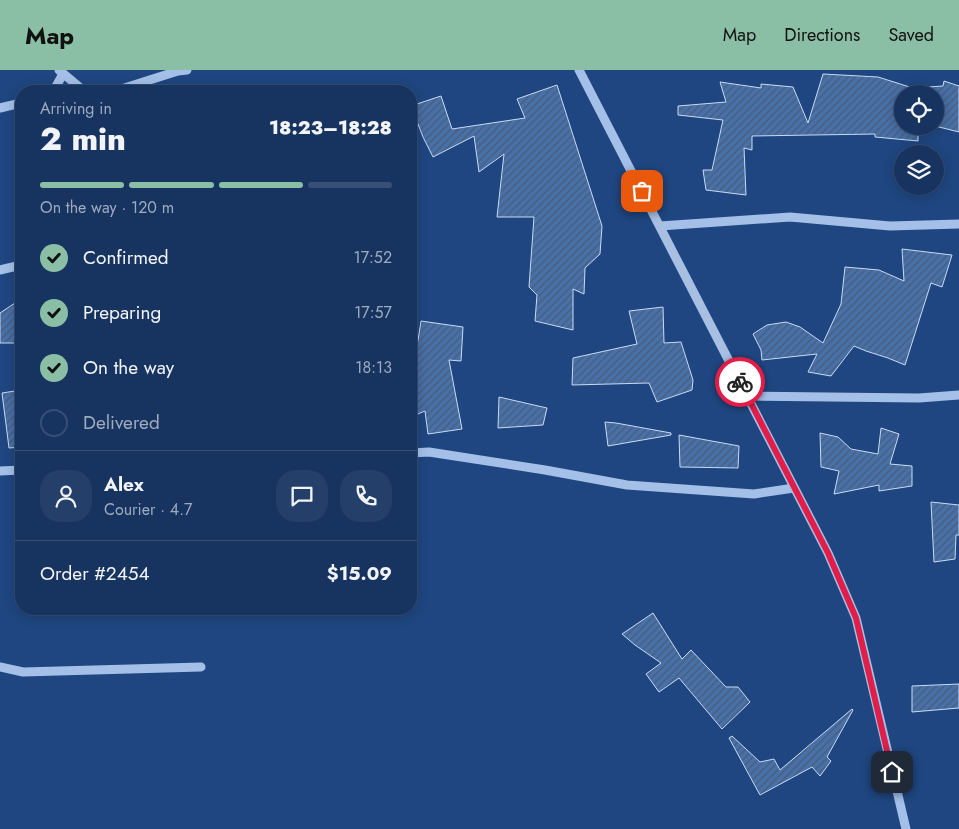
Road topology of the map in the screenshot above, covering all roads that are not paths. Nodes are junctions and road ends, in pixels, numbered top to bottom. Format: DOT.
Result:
graph roads {
  1 [pos="187,70"];
  2 [pos="579,70"];
  3 [pos="61,72"];
  4 [pos="56,85"];
  5 [pos="77,85"];
  6 [pos="134,85"];
  7 [pos="15,104"];
  8 [pos="0,108"];
  9 [pos="959,224"];
  10 [pos="660,226"];
  11 [pos="15,267"];
  12 [pos="0,270"];
  13 [pos="959,395"];
  14 [pos="747,396"];
  15 [pos="417,453"];
  16 [pos="15,470"];
  17 [pos="0,471"];
  18 [pos="794,488"];
  19 [pos="0,667"];
  20 [pos="201,667"];
  21 [pos="906,829"];
  1 -- 6 [label="street"];
  2 -- 10 [label="street"];
  3 -- 4 [label="street"];
  3 -- 5 [label="street"];
  7 -- 8 [label="street"];
  9 -- 10 [label="street"];
  10 -- 14 [label="street"];
  11 -- 12 [label="street"];
  13 -- 14 [label="street"];
  14 -- 18 [label="street"];
  15 -- 18 [label="street"];
  16 -- 17 [label="street"];
  18 -- 21 [label="street"];
  19 -- 20 [label="street"];
}
